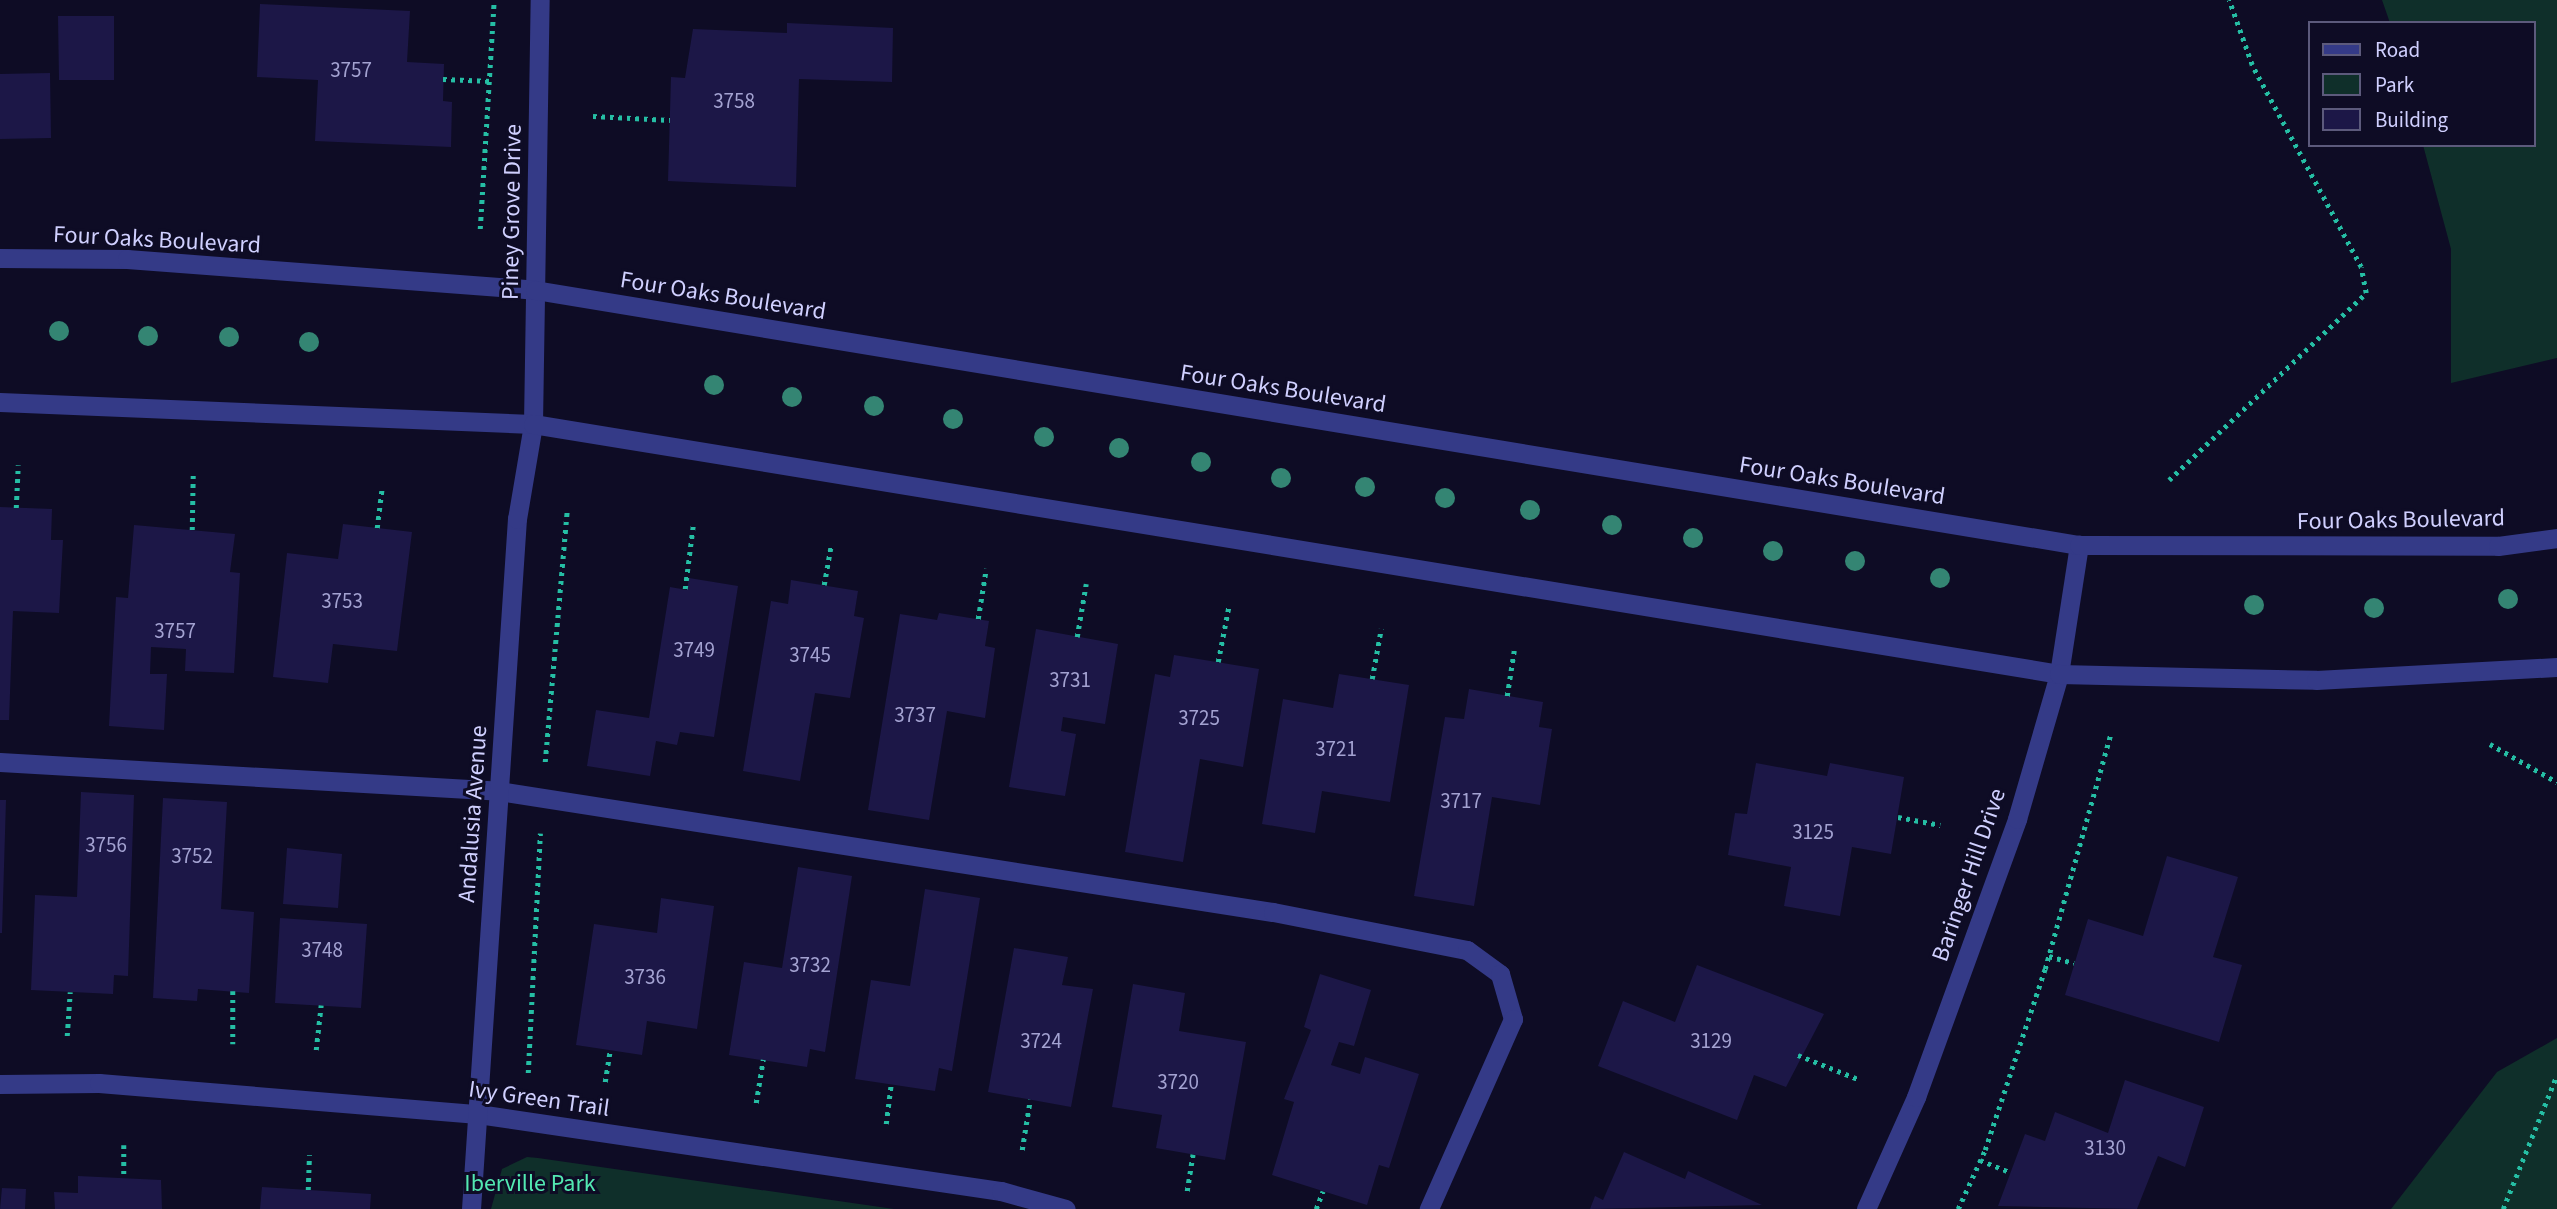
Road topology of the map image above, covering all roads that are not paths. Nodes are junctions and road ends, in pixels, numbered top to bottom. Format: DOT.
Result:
graph roads {
  1 [pos="540,0"];
  2 [pos="0,258"];
  3 [pos="536,290"];
  4 [pos="0,402"];
  5 [pos="533,424"];
  6 [pos="2557,538"];
  7 [pos="2079,545"];
  8 [pos="2557,667"];
  9 [pos="2059,674"];
  10 [pos="0,762"];
  11 [pos="499,792"];
  12 [pos="0,1084"];
  13 [pos="478,1114"];
  14 [pos="1036,1205"];
  15 [pos="471,1209"];
  16 [pos="1066,1209"];
  17 [pos="1429,1209"];
  18 [pos="1866,1209"];
  1 -- 3 [label="street, Piney Grove Drive"];
  2 -- 3 [label="street, Four Oaks Boulevard"];
  3 -- 5 [label="street, Piney Grove Drive"];
  3 -- 7 [label="street, Four Oaks Boulevard"];
  4 -- 5 [label="street"];
  5 -- 9 [label="street"];
  5 -- 11 [label="street, Andalusia Avenue"];
  6 -- 7 [label="street, Four Oaks Boulevard"];
  7 -- 9 [label="street, Baringer Hill Drive"];
  8 -- 9 [label="street"];
  9 -- 18 [label="street, Baringer Hill Drive"];
  10 -- 11 [label="street"];
  11 -- 13 [label="street, Andalusia Avenue"];
  11 -- 17 [label="street"];
  12 -- 13 [label="street, Ivy Green Trail"];
  13 -- 14 [label="street, Ivy Green Trail"];
  13 -- 15 [label="street, Andalusia Avenue"];
  14 -- 16 [label="street, Ivy Green Trail"];
}
